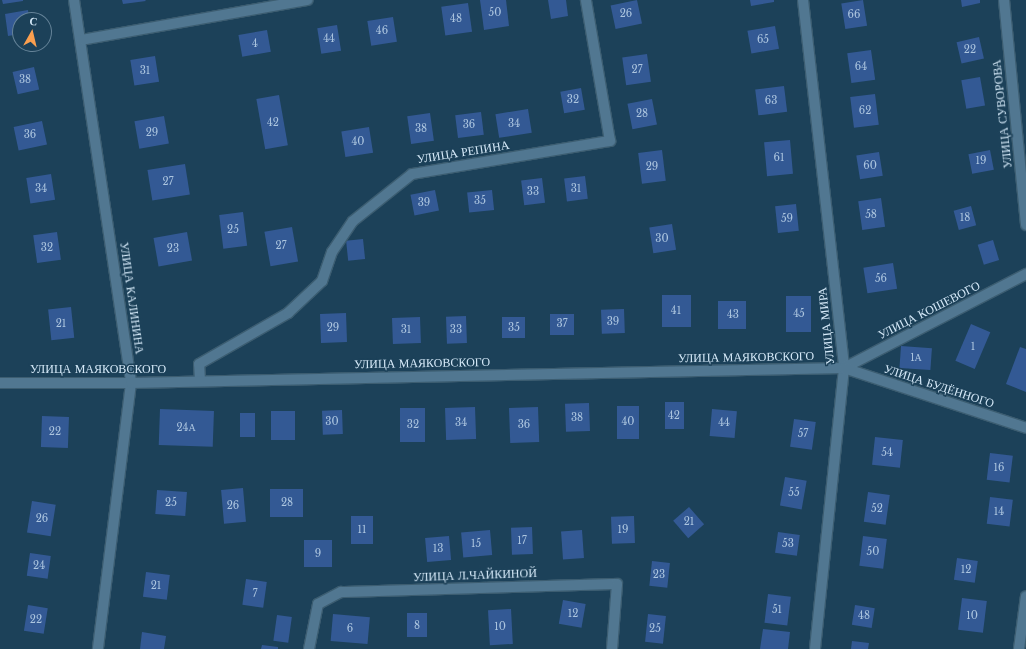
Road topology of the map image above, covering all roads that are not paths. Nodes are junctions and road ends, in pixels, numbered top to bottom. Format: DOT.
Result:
graph roads {
  1 [pos="74,0"];
  2 [pos="308,0"];
  3 [pos="586,0"];
  4 [pos="803,0"];
  5 [pos="1004,0"];
  6 [pos="292,1"];
  7 [pos="81,40"];
  8 [pos="1026,225"];
  9 [pos="1026,274"];
  10 [pos="844,368"];
  11 [pos="200,381"];
  12 [pos="0,383"];
  13 [pos="131,383"];
  14 [pos="1026,428"];
  15 [pos="1026,596"];
  16 [pos="98,649"];
  17 [pos="309,649"];
  18 [pos="612,649"];
  19 [pos="815,649"];
  20 [pos="1019,649"];
  1 -- 7 [label="street, УЛИЦА КАЛИНИНА"];
  2 -- 6 [label="street"];
  3 -- 11 [label="street, УЛИЦА РЕПИНА"];
  4 -- 10 [label="street, УЛИЦА МИРА"];
  5 -- 8 [label="street, УЛИЦА СУВОРОВА"];
  6 -- 7 [label="street"];
  7 -- 13 [label="street, УЛИЦА КАЛИНИНА"];
  9 -- 10 [label="street, УЛИЦА КОШЕВОГО"];
  10 -- 11 [label="street, УЛИЦА МАЯКОВСКОГО"];
  10 -- 14 [label="street, УЛИЦА БУДЁННОГО"];
  10 -- 19 [label="street, УЛИЦА МИРА"];
  11 -- 13 [label="street, УЛИЦА МАЯКОВСКОГО"];
  12 -- 13 [label="street, УЛИЦА МАЯКОВСКОГО"];
  13 -- 16 [label="street, УЛИЦА КАЛИНИНА"];
  15 -- 20 [label="street"];
  17 -- 18 [label="street, УЛИЦА Л.ЧАЙКИНОЙ"];
}
